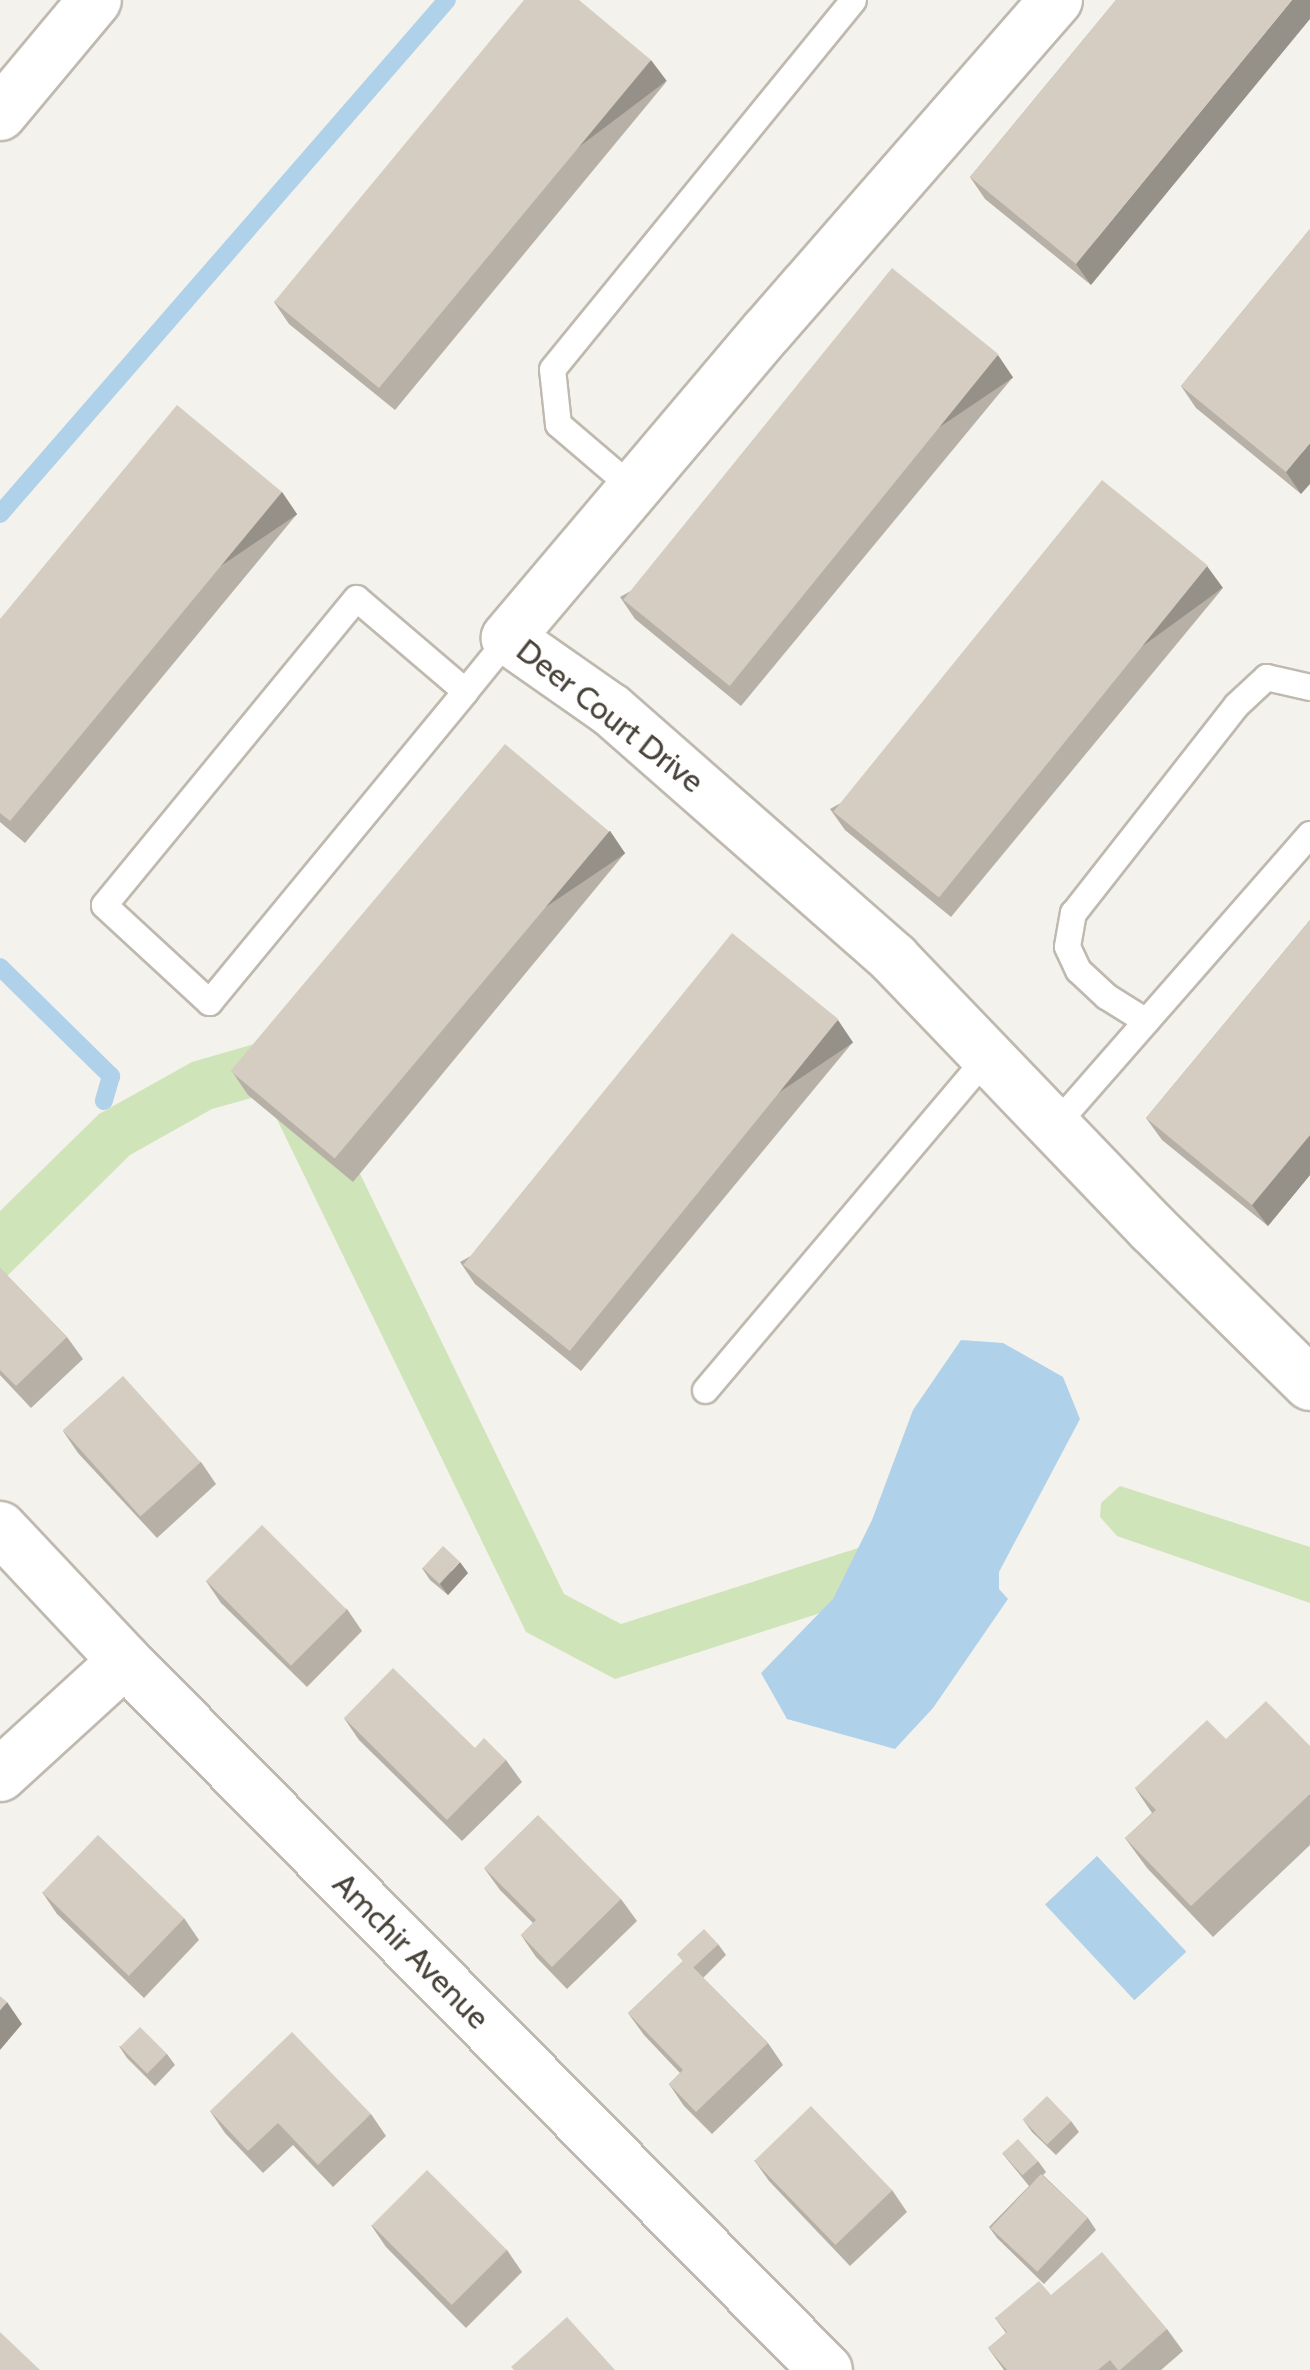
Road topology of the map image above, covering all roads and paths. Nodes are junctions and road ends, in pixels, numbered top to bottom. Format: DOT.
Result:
graph roads {
  1 [pos="94,0"];
  2 [pos="854,0"];
  3 [pos="1056,0"];
  4 [pos="0,114"];
  5 [pos="634,490"];
  6 [pos="508,638"];
  7 [pos="1310,688"];
  8 [pos="465,691"];
  9 [pos="1310,834"];
  10 [pos="1146,1020"];
  11 [pos="987,1056"];
  12 [pos="1054,1126"];
  13 [pos="1310,1384"];
  14 [pos="704,1390"];
  15 [pos="0,1528"];
  16 [pos="125,1660"];
  17 [pos="0,1775"];
  18 [pos="826,2370"];
  1 -- 4 [label="street"];
  2 -- 5 [label="lane"];
  3 -- 5 [label="street, Deer Court Drive"];
  5 -- 6 [label="street, Deer Court Drive"];
  6 -- 8 [label="lane"];
  6 -- 11 [label="street, Deer Court Drive"];
  7 -- 10 [label="lane"];
  8 -- 8 [label="lane"];
  9 -- 10 [label="lane"];
  10 -- 12 [label="lane"];
  11 -- 12 [label="street, Deer Court Drive"];
  11 -- 14 [label="lane"];
  12 -- 13 [label="street, Deer Court Drive"];
  15 -- 16 [label="street, Amchir Avenue"];
  16 -- 17 [label="street"];
  16 -- 18 [label="street, Amchir Avenue"];
}
